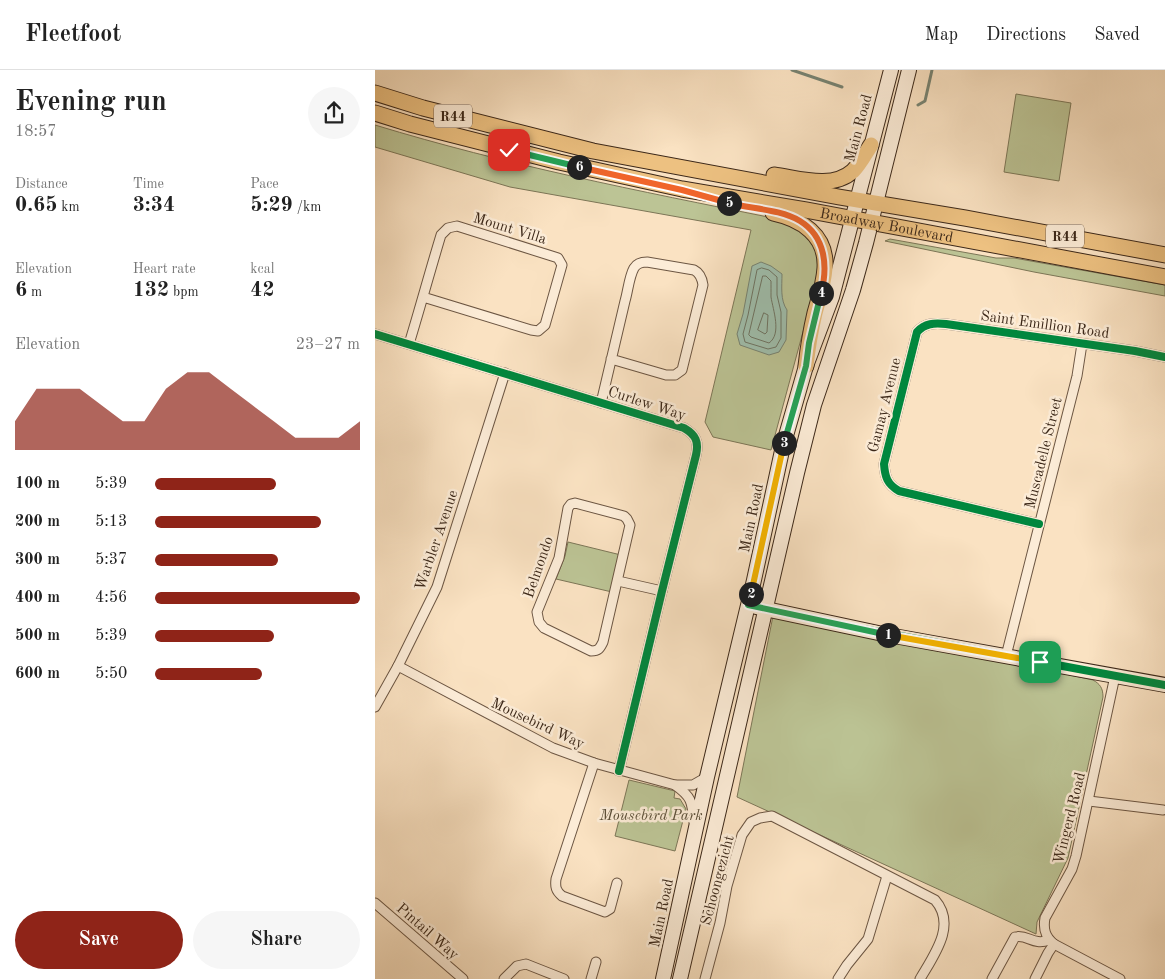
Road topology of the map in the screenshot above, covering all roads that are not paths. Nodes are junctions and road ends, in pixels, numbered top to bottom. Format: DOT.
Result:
graph roads {
  1 [pos="891,70"];
  2 [pos="909,70"];
  3 [pos="375,93"];
  4 [pos="375,113"];
  5 [pos="871,145"];
  6 [pos="680,166"];
  7 [pos="682,190"];
  8 [pos="857,200"];
  9 [pos="875,203"];
  10 [pos="853,219"];
  11 [pos="871,222"];
  12 [pos="1165,255"];
  13 [pos="1165,277"];
  14 [pos="423,297"];
  15 [pos="922,327"];
  16 [pos="375,334"];
  17 [pos="409,344"];
  18 [pos="1082,344"];
  19 [pos="1165,356"];
  20 [pos="611,359"];
  21 [pos="806,366"];
  22 [pos="505,373"];
  23 [pos="601,403"];
  24 [pos="1039,524"];
  25 [pos="618,581"];
  26 [pos="662,591"];
  27 [pos="748,605"];
  28 [pos="764,609"];
  29 [pos="1006,656"];
  30 [pos="398,666"];
  31 [pos="1115,676"];
  32 [pos="1165,685"];
  33 [pos="375,707"];
  34 [pos="594,763"];
  35 [pos="619,771"];
  36 [pos="707,777"];
  37 [pos="675,785"];
  38 [pos="1089,801"];
  39 [pos="1163,810"];
  40 [pos="694,834"];
  41 [pos="887,876"];
  42 [pos="617,883"];
  43 [pos="375,903"];
  44 [pos="1052,942"];
  45 [pos="596,962"];
  46 [pos="463,979"];
  47 [pos="504,979"];
  48 [pos="564,979"];
  49 [pos="591,979"];
  50 [pos="663,979"];
  51 [pos="680,979"];
  52 [pos="705,979"];
  53 [pos="838,979"];
  54 [pos="920,979"];
  55 [pos="992,979"];
  56 [pos="1035,979"];
  57 [pos="1120,979"];
  1 -- 5 [label="main road, Main Road"];
  2 -- 9 [label="main road"];
  3 -- 6 [label="main road, Broadway Boulevard / R44"];
  4 -- 7 [label="main road, Broadway Boulevard / R44"];
  5 -- 6 [label="main road"];
  5 -- 8 [label="main road, Main Road"];
  6 -- 8 [label="main road, Broadway Boulevard / R44"];
  7 -- 10 [label="main road, Broadway Boulevard / R44"];
  7 -- 21 [label="main road"];
  8 -- 9 [label="main road, Broadway Boulevard / R44"];
  8 -- 10 [label="main road, Main Road"];
  9 -- 11 [label="main road"];
  9 -- 12 [label="main road, Broadway Boulevard / R44"];
  10 -- 11 [label="main road, Broadway Boulevard / R44"];
  10 -- 21 [label="main road, Main Road"];
  11 -- 13 [label="main road, Broadway Boulevard / R44"];
  11 -- 28 [label="main road"];
  14 -- 14 [label="street, Mount Villa"];
  14 -- 17 [label="street, Mount Villa"];
  15 -- 18 [label="street, Saint Emillion Road"];
  15 -- 24 [label="street, Gamay Avenue"];
  16 -- 17 [label="street, Curlew Way"];
  17 -- 22 [label="street, Curlew Way"];
  18 -- 19 [label="street, Saint Emillion Road"];
  18 -- 24 [label="street, Muscadelle Street"];
  20 -- 20 [label="street"];
  20 -- 23 [label="street"];
  21 -- 27 [label="main road, Main Road"];
  22 -- 23 [label="street, Curlew Way"];
  22 -- 30 [label="street, Warbler Avenue"];
  23 -- 26 [label="street, Curlew Way"];
  24 -- 29 [label="street, Muscadelle Street"];
  25 -- 25 [label="street, Belmondo"];
  25 -- 26 [label="street"];
  26 -- 35 [label="street, Curlew Way"];
  27 -- 28 [label="main road"];
  27 -- 36 [label="main road, Main Road"];
  28 -- 29 [label="main road"];
  28 -- 51 [label="main road"];
  29 -- 31 [label="main road"];
  30 -- 33 [label="street, Warbler Avenue"];
  30 -- 34 [label="street, Mousebird Way"];
  31 -- 32 [label="main road"];
  31 -- 38 [label="street, Wingerd Road"];
  34 -- 35 [label="street, Mousebird Way"];
  34 -- 42 [label="street"];
  35 -- 37 [label="street, Mousebird Way"];
  36 -- 37 [label="street, Mousebird Way"];
  36 -- 40 [label="main road, Main Road"];
  37 -- 40 [label="street"];
  38 -- 39 [label="street"];
  38 -- 44 [label="street, Wingerd Road"];
  40 -- 50 [label="main road, Main Road"];
  41 -- 52 [label="street, Schoongezicht"];
  41 -- 53 [label="street"];
  41 -- 54 [label="street, Schoongezicht"];
  43 -- 46 [label="street, Pintail Way"];
  44 -- 55 [label="street"];
  44 -- 56 [label="street"];
  44 -- 57 [label="street"];
  45 -- 49 [label="street"];
  47 -- 48 [label="street"];
}
